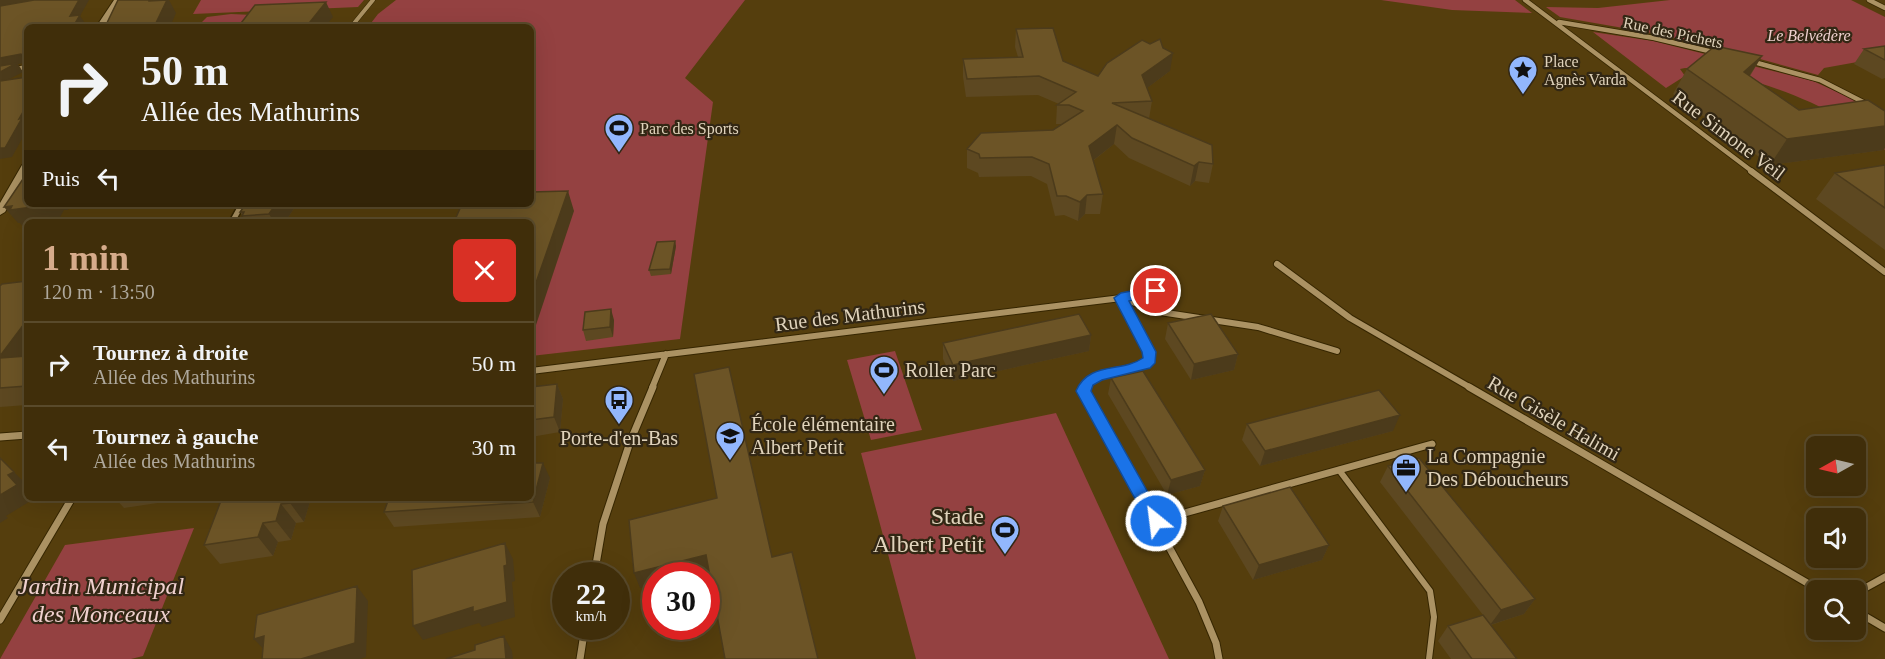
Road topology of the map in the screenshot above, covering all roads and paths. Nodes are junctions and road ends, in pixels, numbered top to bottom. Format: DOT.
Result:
graph roads {
  1 [pos="118,0"];
  2 [pos="373,0"];
  3 [pos="1525,0"];
  4 [pos="1869,0"];
  5 [pos="1885,8"];
  6 [pos="1556,21"];
  7 [pos="102,24"];
  8 [pos="353,24"];
  9 [pos="1724,55"];
  10 [pos="1748,60"];
  11 [pos="24,68"];
  12 [pos="0,72"];
  13 [pos="1876,108"];
  14 [pos="24,170"];
  15 [pos="0,212"];
  16 [pos="1277,264"];
  17 [pos="1885,272"];
  18 [pos="1173,288"];
  19 [pos="1121,298"];
  20 [pos="1337,351"];
  21 [pos="666,354"];
  22 [pos="534,371"];
  23 [pos="24,435"];
  24 [pos="0,437"];
  25 [pos="1432,444"];
  26 [pos="1339,470"];
  27 [pos="70,501"];
  28 [pos="1156,521"];
  29 [pos="596,562"];
  30 [pos="1885,578"];
  31 [pos="1806,582"];
  32 [pos="1866,588"];
  33 [pos="1866,617"];
  34 [pos="0,620"];
  35 [pos="1885,628"];
  36 [pos="583,640"];
  37 [pos="580,659"];
  38 [pos="1219,659"];
  39 [pos="1429,659"];
  1 -- 7 [label="main road"];
  2 -- 8 [label="street"];
  3 -- 6 [label="street, Rue des Pichets"];
  4 -- 5 [label="street"];
  6 -- 9 [label="street, Rue des Pichets"];
  6 -- 17 [label="street, Rue Simone Veil"];
  10 -- 13 [label="street, Rue des Pichets"];
  11 -- 12 [label="street"];
  14 -- 15 [label="main road"];
  16 -- 31 [label="street, Rue Gisèle Halimi"];
  18 -- 19 [label="street, Rue des Mathurins"];
  19 -- 20 [label="street"];
  19 -- 21 [label="street, Rue des Mathurins"];
  19 -- 28 [label="street"];
  21 -- 22 [label="street, Rue des Mathurins"];
  21 -- 29 [label="street"];
  23 -- 24 [label="street"];
  25 -- 26 [label="street"];
  26 -- 28 [label="street"];
  26 -- 39 [label="street"];
  27 -- 34 [label="street"];
  28 -- 38 [label="street"];
  30 -- 32 [label="street"];
  33 -- 35 [label="street"];
  36 -- 37 [label="street"];
}
